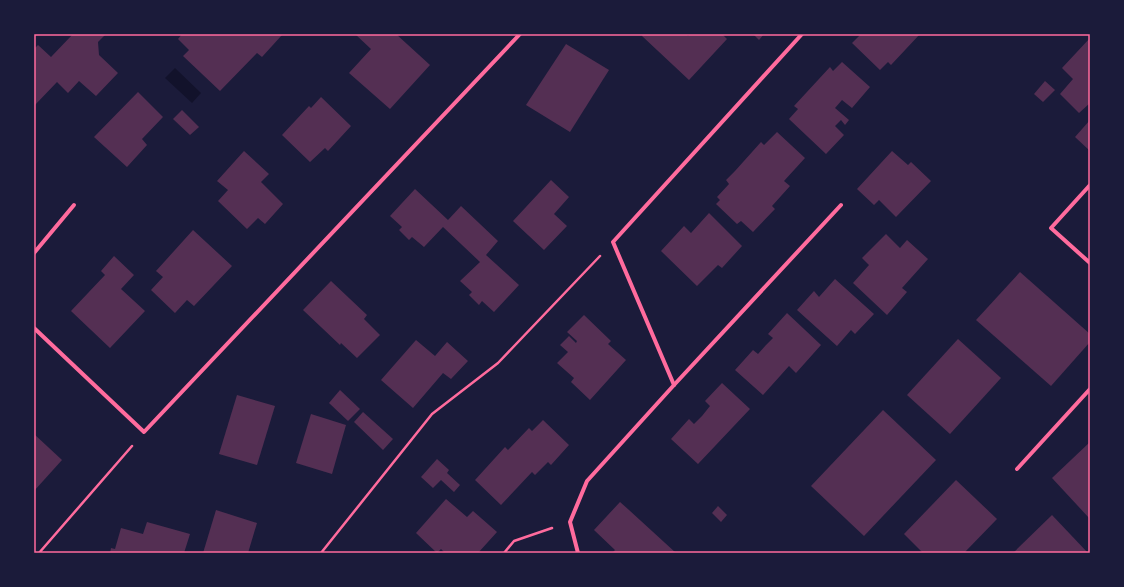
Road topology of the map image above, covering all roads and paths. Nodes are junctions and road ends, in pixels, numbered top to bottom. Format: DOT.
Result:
graph roads {
  1 [pos="520,34"];
  2 [pos="802,34"];
  3 [pos="1090,185"];
  4 [pos="841,204"];
  5 [pos="74,205"];
  6 [pos="613,242"];
  7 [pos="34,253"];
  8 [pos="1090,263"];
  9 [pos="34,328"];
  10 [pos="674,385"];
  11 [pos="1090,389"];
  12 [pos="144,432"];
  13 [pos="1017,469"];
  14 [pos="570,522"];
  15 [pos="39,553"];
  16 [pos="321,553"];
  17 [pos="504,553"];
  18 [pos="578,553"];
  1 -- 12 [label="street"];
  2 -- 6 [label="street"];
  3 -- 8 [label="street"];
  4 -- 10 [label="street"];
  5 -- 7 [label="street"];
  6 -- 10 [label="street"];
  6 -- 16 [label="path"];
  9 -- 12 [label="street"];
  10 -- 14 [label="street"];
  11 -- 13 [label="street"];
  12 -- 15 [label="path"];
  14 -- 17 [label="path"];
  14 -- 18 [label="street"];
}
